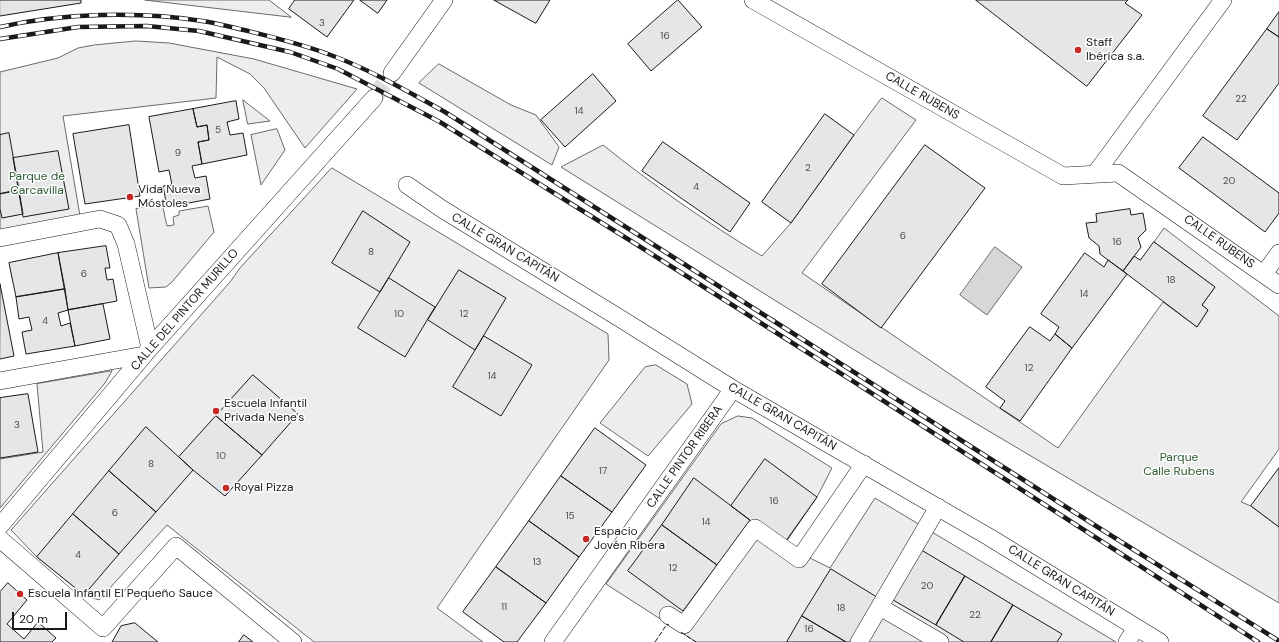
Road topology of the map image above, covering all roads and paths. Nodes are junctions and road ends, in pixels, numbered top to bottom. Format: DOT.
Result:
graph roads {
  1 [pos="444,0"];
  2 [pos="753,0"];
  3 [pos="1223,0"];
  4 [pos="392,73"];
  5 [pos="374,98"];
  6 [pos="1095,174"];
  7 [pos="407,185"];
  8 [pos="0,238"];
  9 [pos="1279,253"];
  10 [pos="1264,274"];
  11 [pos="1279,285"];
  12 [pos="147,351"];
  13 [pos="0,381"];
  14 [pos="733,389"];
  15 [pos="864,464"];
  16 [pos="938,507"];
  17 [pos="0,526"];
  18 [pos="0,539"];
  19 [pos="880,607"];
  20 [pos="668,615"];
  21 [pos="1136,628"];
  22 [pos="293,642"];
  23 [pos="553,642"];
  24 [pos="859,642"];
  25 [pos="940,642"];
  26 [pos="1127,642"];
  27 [pos="1160,642"];
  1 -- 4 [label="street"];
  2 -- 6 [label="street, CALLE RUBENS"];
  3 -- 6 [label="street"];
  5 -- 12 [label="street, CALLE DEL PINTOR MURILLO"];
  6 -- 10 [label="street, CALLE RUBENS"];
  7 -- 14 [label="street, CALLE GRAN CAPITÁN"];
  8 -- 12 [label="street"];
  9 -- 10 [label="street"];
  10 -- 11 [label="street, CALLE RUBENS"];
  12 -- 13 [label="street"];
  12 -- 17 [label="street, CALLE DEL PINTOR MURILLO"];
  14 -- 15 [label="street, CALLE GRAN CAPITÁN"];
  14 -- 23 [label="street, CALLE PINTOR RIBERA"];
  15 -- 16 [label="street, CALLE GRAN CAPITÁN"];
  15 -- 20 [label="street"];
  16 -- 19 [label="street"];
  16 -- 21 [label="street, CALLE GRAN CAPITÁN"];
  18 -- 22 [label="street"];
  19 -- 24 [label="street"];
  19 -- 25 [label="street"];
  21 -- 26 [label="street"];
  21 -- 27 [label="street, CALLE GRAN CAPITÁN"];
}
